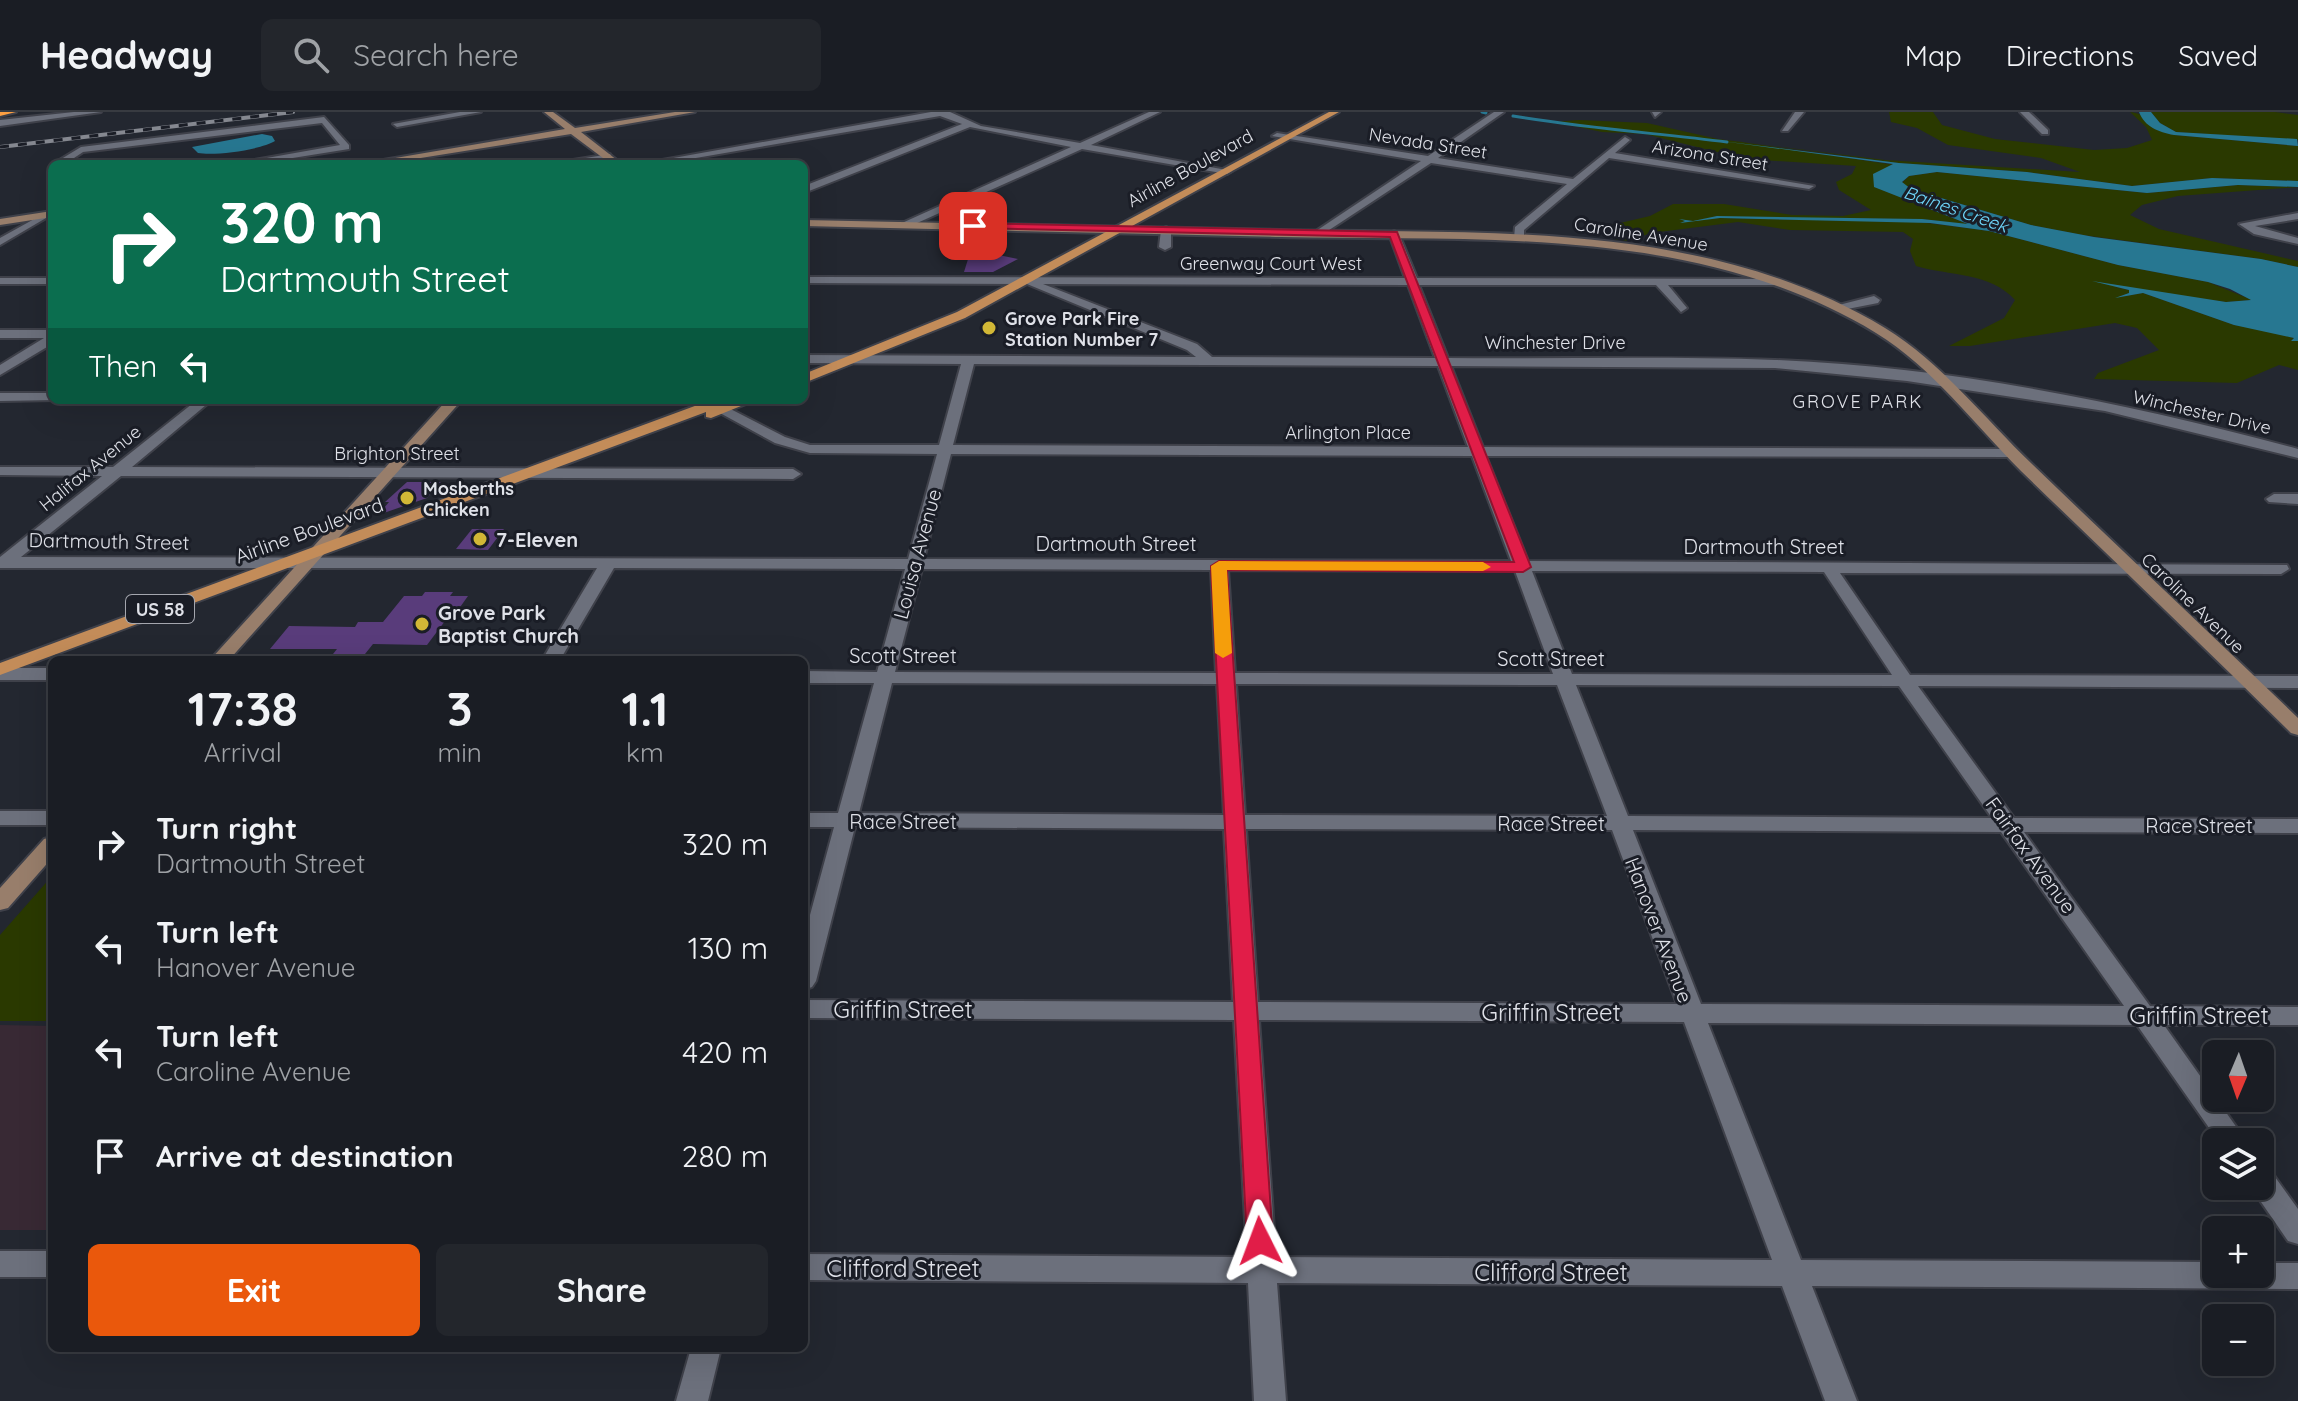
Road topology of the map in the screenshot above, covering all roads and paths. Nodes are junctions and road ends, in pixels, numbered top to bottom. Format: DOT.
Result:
graph roads {
  1 [pos="11,112"];
  2 [pos="97,112"];
  3 [pos="477,112"];
  4 [pos="548,112"];
  5 [pos="691,112"];
  6 [pos="942,112"];
  7 [pos="1156,112"];
  8 [pos="1322,112"];
  9 [pos="1335,112"];
  10 [pos="1500,112"];
  11 [pos="1800,112"];
  12 [pos="2024,112"];
  13 [pos="0,113"];
  14 [pos="0,123"];
  15 [pos="397,124"];
  16 [pos="968,125"];
  17 [pos="1785,129"];
  18 [pos="574,131"];
  19 [pos="2045,132"];
  20 [pos="1283,136"];
  21 [pos="1625,140"];
  22 [pos="1082,146"];
  23 [pos="1607,155"];
  24 [pos="687,157"];
  25 [pos="1429,159"];
  26 [pos="65,160"];
  27 [pos="268,160"];
  28 [pos="416,160"];
  29 [pos="614,160"];
  30 [pos="669,160"];
  31 [pos="692,160"];
  32 [pos="1221,170"];
  33 [pos="1574,182"];
  34 [pos="1809,186"];
  35 [pos="808,188"];
  36 [pos="48,215"];
  37 [pos="48,216"];
  38 [pos="2298,216"];
  39 [pos="0,222"];
  40 [pos="808,223"];
  41 [pos="906,225"];
  42 [pos="1103,229"];
  43 [pos="1120,229"];
  44 [pos="1166,230"];
  45 [pos="1320,233"];
  46 [pos="1394,234"];
  47 [pos="1519,238"];
  48 [pos="2298,241"];
  49 [pos="0,242"];
  50 [pos="1165,247"];
  51 [pos="808,280"];
  52 [pos="1008,280"];
  53 [pos="1026,280"];
  54 [pos="0,281"];
  55 [pos="48,281"];
  56 [pos="1412,281"];
  57 [pos="1659,282"];
  58 [pos="1775,282"];
  59 [pos="1874,300"];
  60 [pos="1837,307"];
  61 [pos="1681,308"];
  62 [pos="0,334"];
  63 [pos="48,336"];
  64 [pos="48,339"];
  65 [pos="808,359"];
  66 [pos="834,359"];
  67 [pos="859,359"];
  68 [pos="969,359"];
  69 [pos="1207,360"];
  70 [pos="1442,360"];
  71 [pos="808,369"];
  72 [pos="0,371"];
  73 [pos="808,378"];
  74 [pos="1939,380"];
  75 [pos="0,397"];
  76 [pos="48,397"];
  77 [pos="200,404"];
  78 [pos="451,404"];
  79 [pos="719,405"];
  80 [pos="2270,446"];
  81 [pos="945,449"];
  82 [pos="1478,451"];
  83 [pos="2012,453"];
  84 [pos="2298,454"];
  85 [pos="2298,467"];
  86 [pos="0,471"];
  87 [pos="118,471"];
  88 [pos="389,473"];
  89 [pos="526,473"];
  90 [pos="554,473"];
  91 [pos="793,474"];
  92 [pos="2274,499"];
  93 [pos="2298,499"];
  94 [pos="319,550"];
  95 [pos="2,563"];
  96 [pos="280,564"];
  97 [pos="608,564"];
  98 [pos="305,565"];
  99 [pos="914,565"];
  100 [pos="1219,566"];
  101 [pos="1523,567"];
  102 [pos="1829,568"];
  103 [pos="2132,569"];
  104 [pos="2281,569"];
  105 [pos="67,656"];
  106 [pos="223,656"];
  107 [pos="553,656"];
  108 [pos="48,662"];
  109 [pos="6,672"];
  110 [pos="48,674"];
  111 [pos="808,677"];
  112 [pos="885,677"];
  113 [pos="1225,679"];
  114 [pos="1566,680"];
  115 [pos="0,681"];
  116 [pos="1905,681"];
  117 [pos="2249,681"];
  118 [pos="2298,682"];
  119 [pos="2298,729"];
  120 [pos="0,818"];
  121 [pos="48,818"];
  122 [pos="808,820"];
  123 [pos="847,821"];
  124 [pos="1234,822"];
  125 [pos="1619,823"];
  126 [pos="2009,825"];
  127 [pos="2298,826"];
  128 [pos="48,848"];
  129 [pos="0,902"];
  130 [pos="808,966"];
  131 [pos="808,1009"];
  132 [pos="1248,1011"];
  133 [pos="1690,1013"];
  134 [pos="2145,1015"];
  135 [pos="2298,1016"];
  136 [pos="2224,1128"];
  137 [pos="2274,1198"];
  138 [pos="2298,1232"];
  139 [pos="0,1264"];
  140 [pos="48,1264"];
  141 [pos="808,1267"];
  142 [pos="1262,1270"];
  143 [pos="1790,1274"];
  144 [pos="2298,1276"];
  145 [pos="705,1352"];
  146 [pos="692,1401"];
  147 [pos="1270,1401"];
  148 [pos="1841,1401"];
  1 -- 13 [label="highway"];
  2 -- 14 [label="street"];
  3 -- 15 [label="street"];
  4 -- 18 [label="street"];
  5 -- 18 [label="street"];
  6 -- 16 [label="street"];
  6 -- 24 [label="street"];
  7 -- 22 [label="street"];
  8 -- 20 [label="main road, Airline Boulevard"];
  9 -- 20 [label="main road, Airline Boulevard"];
  10 -- 25 [label="street"];
  11 -- 17 [label="street"];
  12 -- 19 [label="street"];
  16 -- 22 [label="street"];
  16 -- 35 [label="street"];
  18 -- 28 [label="street"];
  18 -- 29 [label="street"];
  20 -- 25 [label="street, Nevada Street"];
  20 -- 32 [label="main road, Airline Boulevard"];
  21 -- 23 [label="street"];
  22 -- 32 [label="street"];
  22 -- 41 [label="street"];
  23 -- 33 [label="street"];
  23 -- 34 [label="street, Arizona Street"];
  24 -- 30 [label="street"];
  24 -- 31 [label="street"];
  25 -- 33 [label="street, Nevada Street"];
  25 -- 45 [label="street"];
  26 -- 27 [label="street"];
  32 -- 42 [label="main road, Airline Boulevard"];
  32 -- 43 [label="main road, Airline Boulevard"];
  33 -- 47 [label="street"];
  36 -- 39 [label="street"];
  37 -- 49 [label="street"];
  38 -- 48 [label="street"];
  40 -- 41 [label="street, Caroline Avenue"];
  41 -- 42 [label="street, Caroline Avenue"];
  42 -- 43 [label="street, Caroline Avenue"];
  42 -- 52 [label="main road, Airline Boulevard"];
  43 -- 44 [label="street, Caroline Avenue"];
  43 -- 53 [label="main road, Airline Boulevard"];
  44 -- 45 [label="street, Caroline Avenue"];
  44 -- 50 [label="street"];
  45 -- 46 [label="street, Caroline Avenue"];
  46 -- 47 [label="street, Caroline Avenue"];
  46 -- 56 [label="street, Hanover Avenue"];
  47 -- 58 [label="street, Caroline Avenue"];
  51 -- 52 [label="street, Greenway Court West"];
  52 -- 53 [label="street, Greenway Court West"];
  52 -- 66 [label="main road, Airline Boulevard"];
  53 -- 56 [label="street, Greenway Court West"];
  53 -- 67 [label="main road, Airline Boulevard"];
  53 -- 69 [label="street"];
  54 -- 55 [label="street"];
  56 -- 57 [label="street, Greenway Court West"];
  56 -- 70 [label="street, Hanover Avenue"];
  57 -- 58 [label="street, Greenway Court West"];
  57 -- 61 [label="street"];
  58 -- 60 [label="street, Caroline Avenue"];
  59 -- 60 [label="street"];
  60 -- 74 [label="street, Caroline Avenue"];
  62 -- 63 [label="street"];
  64 -- 72 [label="street"];
  65 -- 66 [label="street, Winchester Drive"];
  66 -- 67 [label="street, Winchester Drive"];
  66 -- 71 [label="main road, Airline Boulevard"];
  67 -- 68 [label="street, Winchester Drive"];
  67 -- 73 [label="main road, Airline Boulevard"];
  68 -- 69 [label="street, Winchester Drive"];
  68 -- 81 [label="street, Louisa Avenue"];
  69 -- 70 [label="street, Winchester Drive"];
  70 -- 74 [label="street, Winchester Drive"];
  70 -- 82 [label="street, Hanover Avenue"];
  74 -- 80 [label="street, Winchester Drive"];
  74 -- 83 [label="street, Caroline Avenue"];
  75 -- 76 [label="street"];
  77 -- 87 [label="street, Halifax Avenue"];
  78 -- 88 [label="street"];
  79 -- 81 [label="street, Arlington Place"];
  79 -- 89 [label="main road, Airline Boulevard / US 58"];
  79 -- 90 [label="main road, Airline Boulevard / US 58"];
  80 -- 84 [label="street, Winchester Drive"];
  80 -- 85 [label="street"];
  81 -- 82 [label="street, Arlington Place"];
  81 -- 99 [label="street, Louisa Avenue"];
  82 -- 83 [label="street, Arlington Place"];
  82 -- 101 [label="street, Hanover Avenue"];
  83 -- 103 [label="street, Caroline Avenue"];
  86 -- 87 [label="street, Brighton Street"];
  87 -- 88 [label="street, Brighton Street"];
  87 -- 95 [label="street, Halifax Avenue"];
  88 -- 89 [label="street, Brighton Street"];
  88 -- 94 [label="street"];
  89 -- 90 [label="street, Brighton Street"];
  89 -- 94 [label="main road, Airline Boulevard / US 58"];
  90 -- 91 [label="street, Brighton Street"];
  90 -- 98 [label="main road, Airline Boulevard / US 58"];
  92 -- 93 [label="street"];
  94 -- 96 [label="main road, Airline Boulevard / US 58"];
  94 -- 98 [label="street"];
  95 -- 96 [label="street, Dartmouth Street"];
  96 -- 98 [label="street, Dartmouth Street"];
  96 -- 109 [label="main road, Airline Boulevard / US 58"];
  97 -- 98 [label="street, Dartmouth Street"];
  97 -- 99 [label="street, Dartmouth Street"];
  97 -- 107 [label="street"];
  98 -- 105 [label="main road, Airline Boulevard / US 58"];
  98 -- 106 [label="street"];
  99 -- 100 [label="street, Dartmouth Street"];
  99 -- 112 [label="street, Louisa Avenue"];
  100 -- 101 [label="street, Dartmouth Street"];
  100 -- 113 [label="street"];
  101 -- 102 [label="street, Dartmouth Street"];
  101 -- 114 [label="street, Hanover Avenue"];
  102 -- 103 [label="street, Dartmouth Street"];
  102 -- 116 [label="street, Fairfax Avenue"];
  103 -- 104 [label="street, Dartmouth Street"];
  103 -- 117 [label="street, Caroline Avenue"];
  108 -- 109 [label="main road, Airline Boulevard / US 58"];
  109 -- 110 [label="street"];
  109 -- 115 [label="main road, Airline Boulevard / US 58"];
  111 -- 112 [label="street, Scott Street"];
  112 -- 113 [label="street, Scott Street"];
  112 -- 123 [label="street, Louisa Avenue"];
  113 -- 114 [label="street, Scott Street"];
  113 -- 124 [label="street"];
  114 -- 116 [label="street, Scott Street"];
  114 -- 125 [label="street, Hanover Avenue"];
  116 -- 117 [label="street, Scott Street"];
  116 -- 126 [label="street, Fairfax Avenue"];
  117 -- 118 [label="street, Scott Street"];
  117 -- 119 [label="street, Caroline Avenue"];
  120 -- 121 [label="street"];
  122 -- 123 [label="street, Race Street"];
  123 -- 124 [label="street, Race Street"];
  123 -- 130 [label="street, Louisa Avenue"];
  124 -- 125 [label="street, Race Street"];
  124 -- 132 [label="street"];
  125 -- 126 [label="street, Race Street"];
  125 -- 133 [label="street, Hanover Avenue"];
  126 -- 127 [label="street, Race Street"];
  126 -- 134 [label="street, Fairfax Avenue"];
  128 -- 129 [label="street"];
  131 -- 132 [label="street, Griffin Street"];
  132 -- 133 [label="street, Griffin Street"];
  132 -- 142 [label="street"];
  133 -- 134 [label="street, Griffin Street"];
  133 -- 143 [label="street, Hanover Avenue"];
  134 -- 135 [label="street, Griffin Street"];
  134 -- 136 [label="street, Fairfax Avenue"];
  137 -- 138 [label="street"];
  139 -- 140 [label="street"];
  141 -- 142 [label="street, Clifford Street"];
  142 -- 143 [label="street, Clifford Street"];
  142 -- 147 [label="street"];
  143 -- 144 [label="street, Clifford Street"];
  143 -- 148 [label="street, Hanover Avenue"];
  145 -- 146 [label="street"];
}
